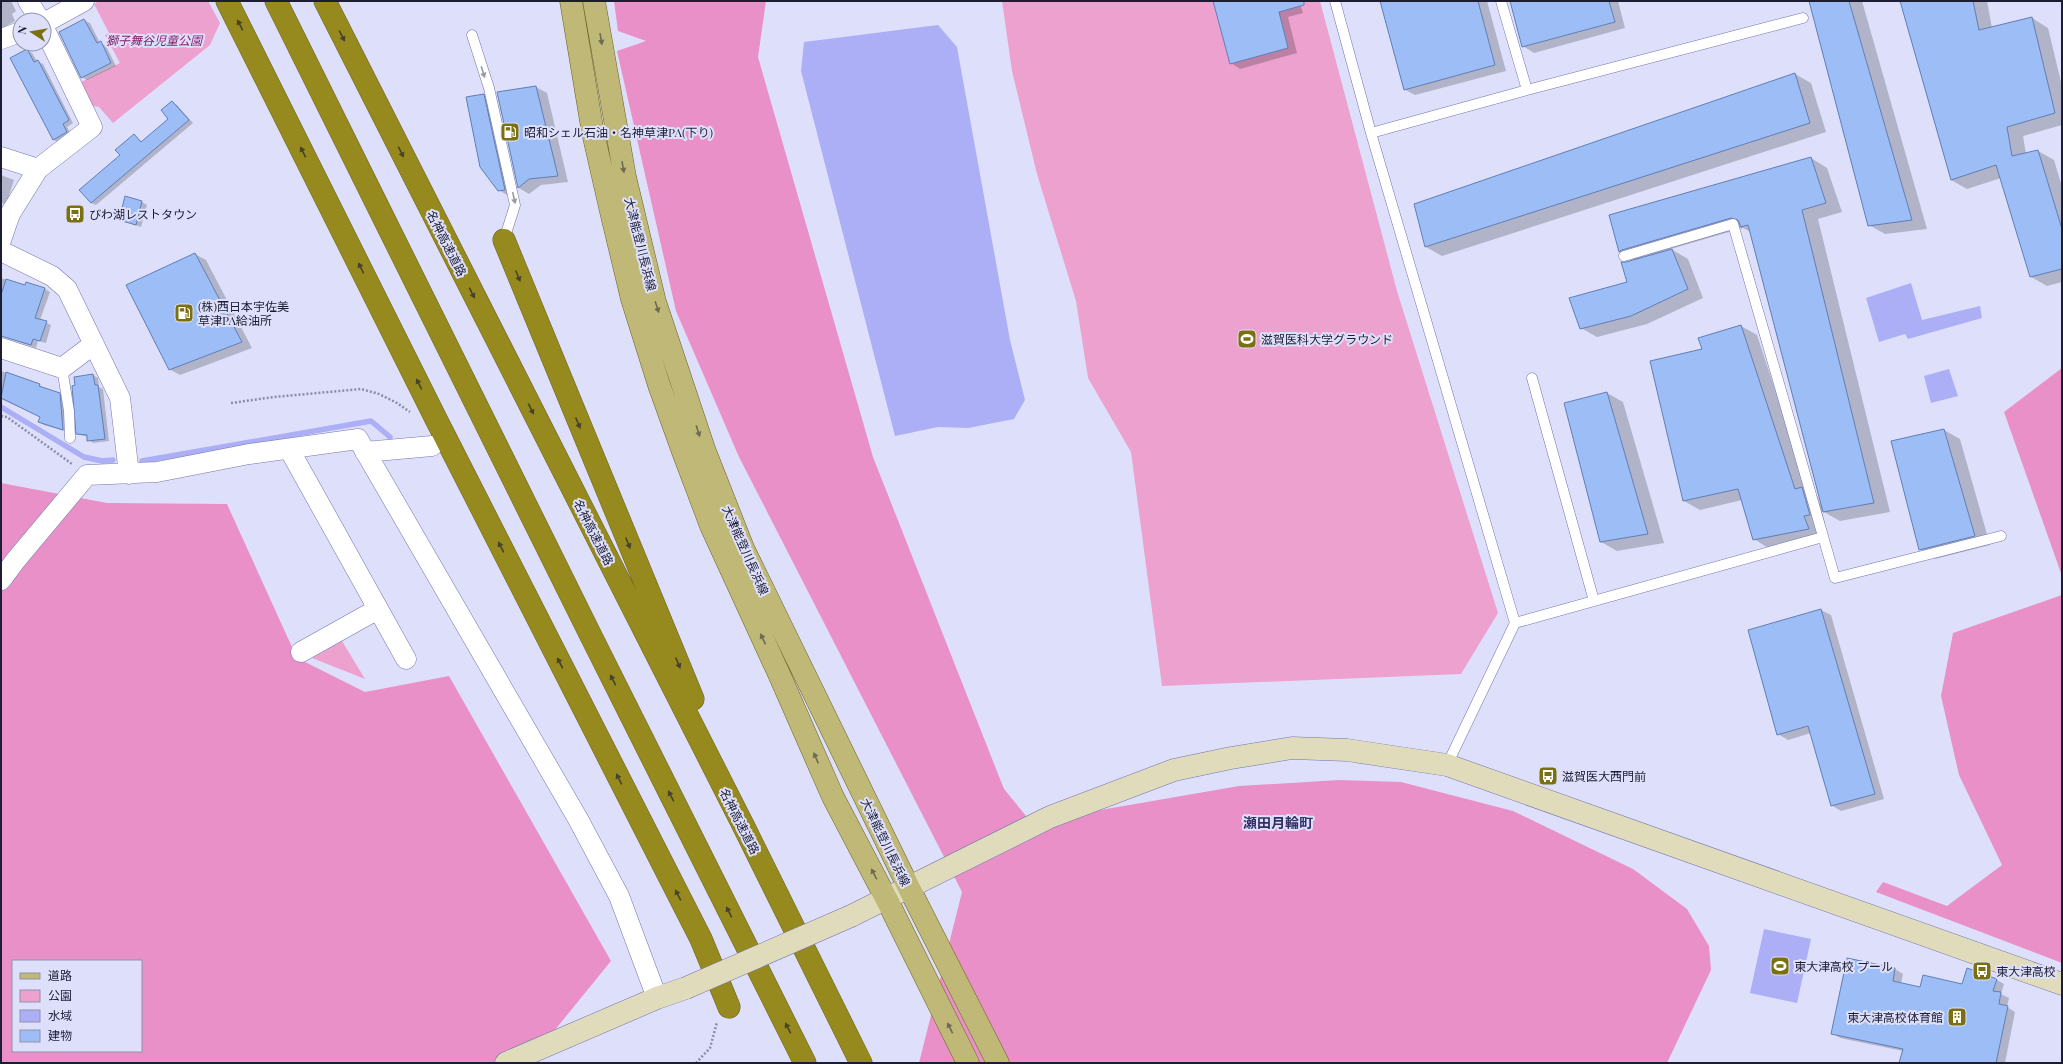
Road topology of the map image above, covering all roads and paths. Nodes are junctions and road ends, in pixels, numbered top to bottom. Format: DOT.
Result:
graph roads {
  1 [pos="28,1"];
  2 [pos="84,1"];
  3 [pos="227,1"];
  4 [pos="276,1"];
  5 [pos="325,1"];
  6 [pos="571,1"];
  7 [pos="594,1"];
  8 [pos="1335,1"];
  9 [pos="1501,1"];
  10 [pos="35,12"];
  11 [pos="1803,18"];
  12 [pos="52,19"];
  13 [pos="12,35"];
  14 [pos="472,35"];
  15 [pos="1,39"];
  16 [pos="52,44"];
  17 [pos="1527,90"];
  18 [pos="1371,133"];
  19 [pos="1,158"];
  20 [pos="38,169"];
  21 [pos="1,240"];
  22 [pos="504,240"];
  23 [pos="1,251"];
  24 [pos="1624,256"];
  25 [pos="94,344"];
  26 [pos="1,348"];
  27 [pos="62,368"];
  28 [pos="1532,378"];
  29 [pos="231,403"];
  30 [pos="1,416"];
  31 [pos="414,417"];
  32 [pos="70,438"];
  33 [pos="432,446"];
  34 [pos="289,449"];
  35 [pos="365,452"];
  36 [pos="129,474"];
  37 [pos="87,475"];
  38 [pos="2001,536"];
  39 [pos="1823,537"];
  40 [pos="1,580"];
  41 [pos="1594,600"];
  42 [pos="378,609"];
  43 [pos="1515,623"];
  44 [pos="301,652"];
  45 [pos="406,659"];
  46 [pos="1447,765"];
  47 [pos="744,827"];
  48 [pos="909,888"];
  49 [pos="887,900"];
  50 [pos="2062,984"];
  51 [pos="657,998"];
  52 [pos="723,1013"];
  53 [pos="506,1063"];
  54 [pos="696,1063"];
  55 [pos="805,1063"];
  56 [pos="861,1063"];
  57 [pos="968,1063"];
  58 [pos="998,1063"];
  1 -- 10 [label="street"];
  2 -- 12 [label="street"];
  52 -- 3 [label="highway, one-way"];
  55 -- 4 [label="highway, one-way"];
  5 -- 47 [label="highway, 名神高速道路, one-way"];
  49 -- 6 [label="main road, 大津能登川長浜線, one-way"];
  7 -- 48 [label="main road, 大津能登川長浜線, one-way"];
  8 -- 18 [label="lane"];
  9 -- 17 [label="lane"];
  11 -- 17 [label="lane"];
  13 -- 15 [label="street"];
  14 -- 22 [label="lane, one-way"];
  16 -- 20 [label="street"];
  17 -- 18 [label="lane"];
  18 -- 43 [label="lane"];
  19 -- 20 [label="street"];
  20 -- 21 [label="street"];
  22 -- 47 [label="highway, one-way"];
  23 -- 25 [label="street"];
  24 -- 39 [label="lane"];
  25 -- 27 [label="street"];
  25 -- 36 [label="street"];
  26 -- 27 [label="street"];
  27 -- 32 [label="lane"];
  28 -- 41 [label="lane"];
  29 -- 31 [label="path"];
  30 -- 37 [label="path"];
  33 -- 35 [label="street"];
  34 -- 35 [label="street"];
  34 -- 36 [label="street"];
  34 -- 42 [label="street"];
  35 -- 51 [label="street"];
  36 -- 37 [label="street"];
  37 -- 40 [label="street"];
  38 -- 39 [label="lane"];
  39 -- 41 [label="lane"];
  41 -- 43 [label="lane"];
  42 -- 44 [label="street"];
  42 -- 45 [label="street"];
  43 -- 46 [label="lane"];
  46 -- 48 [label="street"];
  46 -- 50 [label="street"];
  47 -- 56 [label="highway, 名神高速道路"];
  48 -- 49 [label="street"];
  48 -- 58 [label="main road, 大津能登川長浜線"];
  49 -- 51 [label="street, bridge"];
  57 -- 49 [label="main road, 大津能登川長浜線, one-way"];
  51 -- 53 [label="street"];
  52 -- 54 [label="path"];
}
